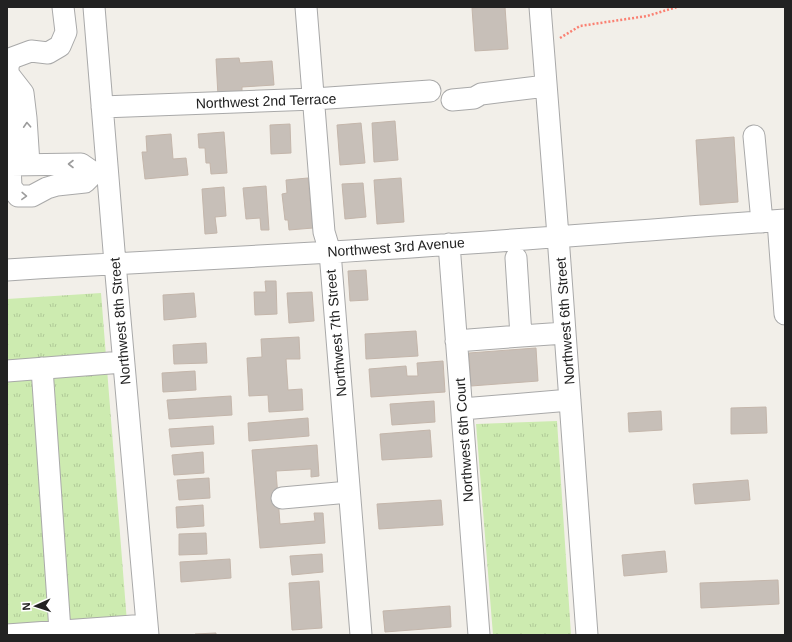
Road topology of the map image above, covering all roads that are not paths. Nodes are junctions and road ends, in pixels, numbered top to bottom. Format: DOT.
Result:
graph roads {
  1 [pos="64,7"];
  2 [pos="94,7"];
  3 [pos="306,7"];
  4 [pos="540,7"];
  5 [pos="546,86"];
  6 [pos="430,91"];
  7 [pos="314,99"];
  8 [pos="452,100"];
  9 [pos="102,107"];
  10 [pos="754,136"];
  11 [pos="20,165"];
  12 [pos="101,173"];
  13 [pos="775,221"];
  14 [pos="558,236"];
  15 [pos="449,244"];
  16 [pos="783,250"];
  17 [pos="330,252"];
  18 [pos="516,258"];
  19 [pos="114,263"];
  20 [pos="7,270"];
  21 [pos="785,314"];
  22 [pos="565,333"];
  23 [pos="521,336"];
  24 [pos="456,341"];
  25 [pos="123,362"];
  26 [pos="42,368"];
  27 [pos="7,371"];
  28 [pos="570,400"];
  29 [pos="462,409"];
  30 [pos="349,492"];
  31 [pos="282,498"];
  32 [pos="148,630"];
  33 [pos="60,631"];
  34 [pos="7,635"];
  35 [pos="361,635"];
  36 [pos="479,635"];
  37 [pos="587,635"];
  1 -- 11 [label="street"];
  2 -- 9 [label="street, Northwest 8th Street"];
  3 -- 7 [label="street, Northwest 7th Street"];
  4 -- 5 [label="street, Northwest 6th Street"];
  5 -- 8 [label="street"];
  5 -- 14 [label="street, Northwest 6th Street"];
  6 -- 7 [label="street, Northwest 2nd Terrace"];
  7 -- 9 [label="street, Northwest 2nd Terrace"];
  7 -- 17 [label="street, Northwest 7th Street"];
  9 -- 12 [label="street, Northwest 8th Street"];
  10 -- 13 [label="street"];
  12 -- 11 [label="street, one-way"];
  11 -- 12 [label="street, one-way"];
  12 -- 19 [label="street, Northwest 8th Street"];
  13 -- 14 [label="street, Northwest 3rd Avenue"];
  13 -- 16 [label="street"];
  14 -- 15 [label="street, Northwest 3rd Avenue"];
  14 -- 22 [label="street, Northwest 6th Street"];
  15 -- 17 [label="street, Northwest 3rd Avenue"];
  15 -- 24 [label="street, Northwest 6th Court"];
  16 -- 21 [label="street"];
  17 -- 19 [label="street, Northwest 3rd Avenue"];
  17 -- 30 [label="street, Northwest 7th Street"];
  18 -- 23 [label="street"];
  19 -- 20 [label="street, Northwest 3rd Avenue"];
  19 -- 25 [label="street, Northwest 8th Street"];
  22 -- 23 [label="street"];
  22 -- 28 [label="street, Northwest 6th Street"];
  23 -- 24 [label="street"];
  24 -- 29 [label="street, Northwest 6th Court"];
  25 -- 26 [label="street"];
  25 -- 32 [label="street, Northwest 8th Street"];
  26 -- 27 [label="street"];
  26 -- 33 [label="street"];
  28 -- 29 [label="street"];
  28 -- 37 [label="street, Northwest 6th Street"];
  29 -- 36 [label="street, Northwest 6th Court"];
  30 -- 31 [label="street"];
  30 -- 35 [label="street, Northwest 7th Street"];
  32 -- 33 [label="street"];
  33 -- 34 [label="street"];
}
